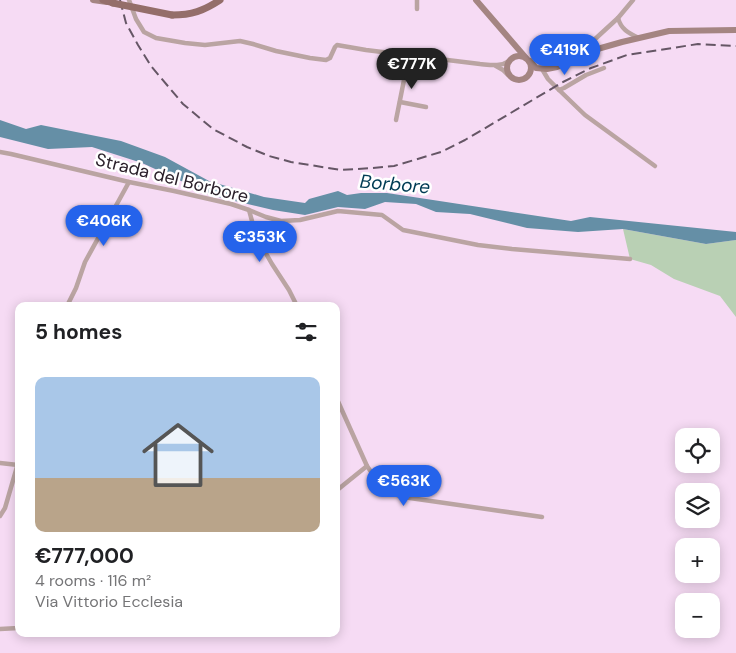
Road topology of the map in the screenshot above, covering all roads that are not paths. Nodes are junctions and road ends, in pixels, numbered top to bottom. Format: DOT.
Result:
graph roads {
  1 [pos="93,0"];
  2 [pos="103,0"];
  3 [pos="130,0"];
  4 [pos="220,0"];
  5 [pos="418,0"];
  6 [pos="476,0"];
  7 [pos="634,0"];
  8 [pos="111,2"];
  9 [pos="417,9"];
  10 [pos="618,18"];
  11 [pos="736,30"];
  12 [pos="639,38"];
  13 [pos="514,45"];
  14 [pos="409,55"];
  15 [pos="581,56"];
  16 [pos="510,59"];
  17 [pos="528,60"];
  18 [pos="495,66"];
  19 [pos="604,68"];
  20 [pos="542,69"];
  21 [pos="508,75"];
  22 [pos="528,77"];
  23 [pos="559,90"];
  24 [pos="400,102"];
  25 [pos="426,107"];
  26 [pos="396,120"];
  27 [pos="0,152"];
  28 [pos="655,166"];
  29 [pos="129,182"];
  30 [pos="249,210"];
  31 [pos="630,259"];
  32 [pos="69,302"];
  33 [pos="295,302"];
  34 [pos="340,406"];
  35 [pos="0,463"];
  36 [pos="15,463"];
  37 [pos="367,466"];
  38 [pos="15,473"];
  39 [pos="340,488"];
  40 [pos="0,516"];
  41 [pos="542,517"];
  42 [pos="15,628"];
  43 [pos="0,629"];
  1 -- 8 [label="street"];
  2 -- 8 [label="main road"];
  3 -- 14 [label="street"];
  4 -- 8 [label="main road, bridge"];
  5 -- 9 [label="street"];
  6 -- 13 [label="street"];
  7 -- 10 [label="street"];
  10 -- 12 [label="street"];
  10 -- 15 [label="street"];
  11 -- 12 [label="street"];
  12 -- 15 [label="street"];
  13 -- 16 [label="street"];
  13 -- 17 [label="street"];
  14 -- 18 [label="street"];
  14 -- 24 [label="street"];
  15 -- 20 [label="street"];
  16 -- 17 [label="street"];
  16 -- 18 [label="street"];
  16 -- 21 [label="street"];
  17 -- 20 [label="street"];
  17 -- 22 [label="street"];
  18 -- 21 [label="street"];
  19 -- 23 [label="street"];
  20 -- 22 [label="street"];
  20 -- 23 [label="street"];
  21 -- 22 [label="street"];
  23 -- 28 [label="street"];
  24 -- 25 [label="street"];
  24 -- 26 [label="street"];
  27 -- 29 [label="street, Strada del Borbore"];
  29 -- 30 [label="street, Strada del Borbore"];
  29 -- 32 [label="street"];
  30 -- 31 [label="street, Strada del Borbore"];
  30 -- 33 [label="street"];
  34 -- 37 [label="street"];
  35 -- 36 [label="street"];
  37 -- 39 [label="street"];
  37 -- 41 [label="street"];
  38 -- 40 [label="street"];
  42 -- 43 [label="street"];
}
